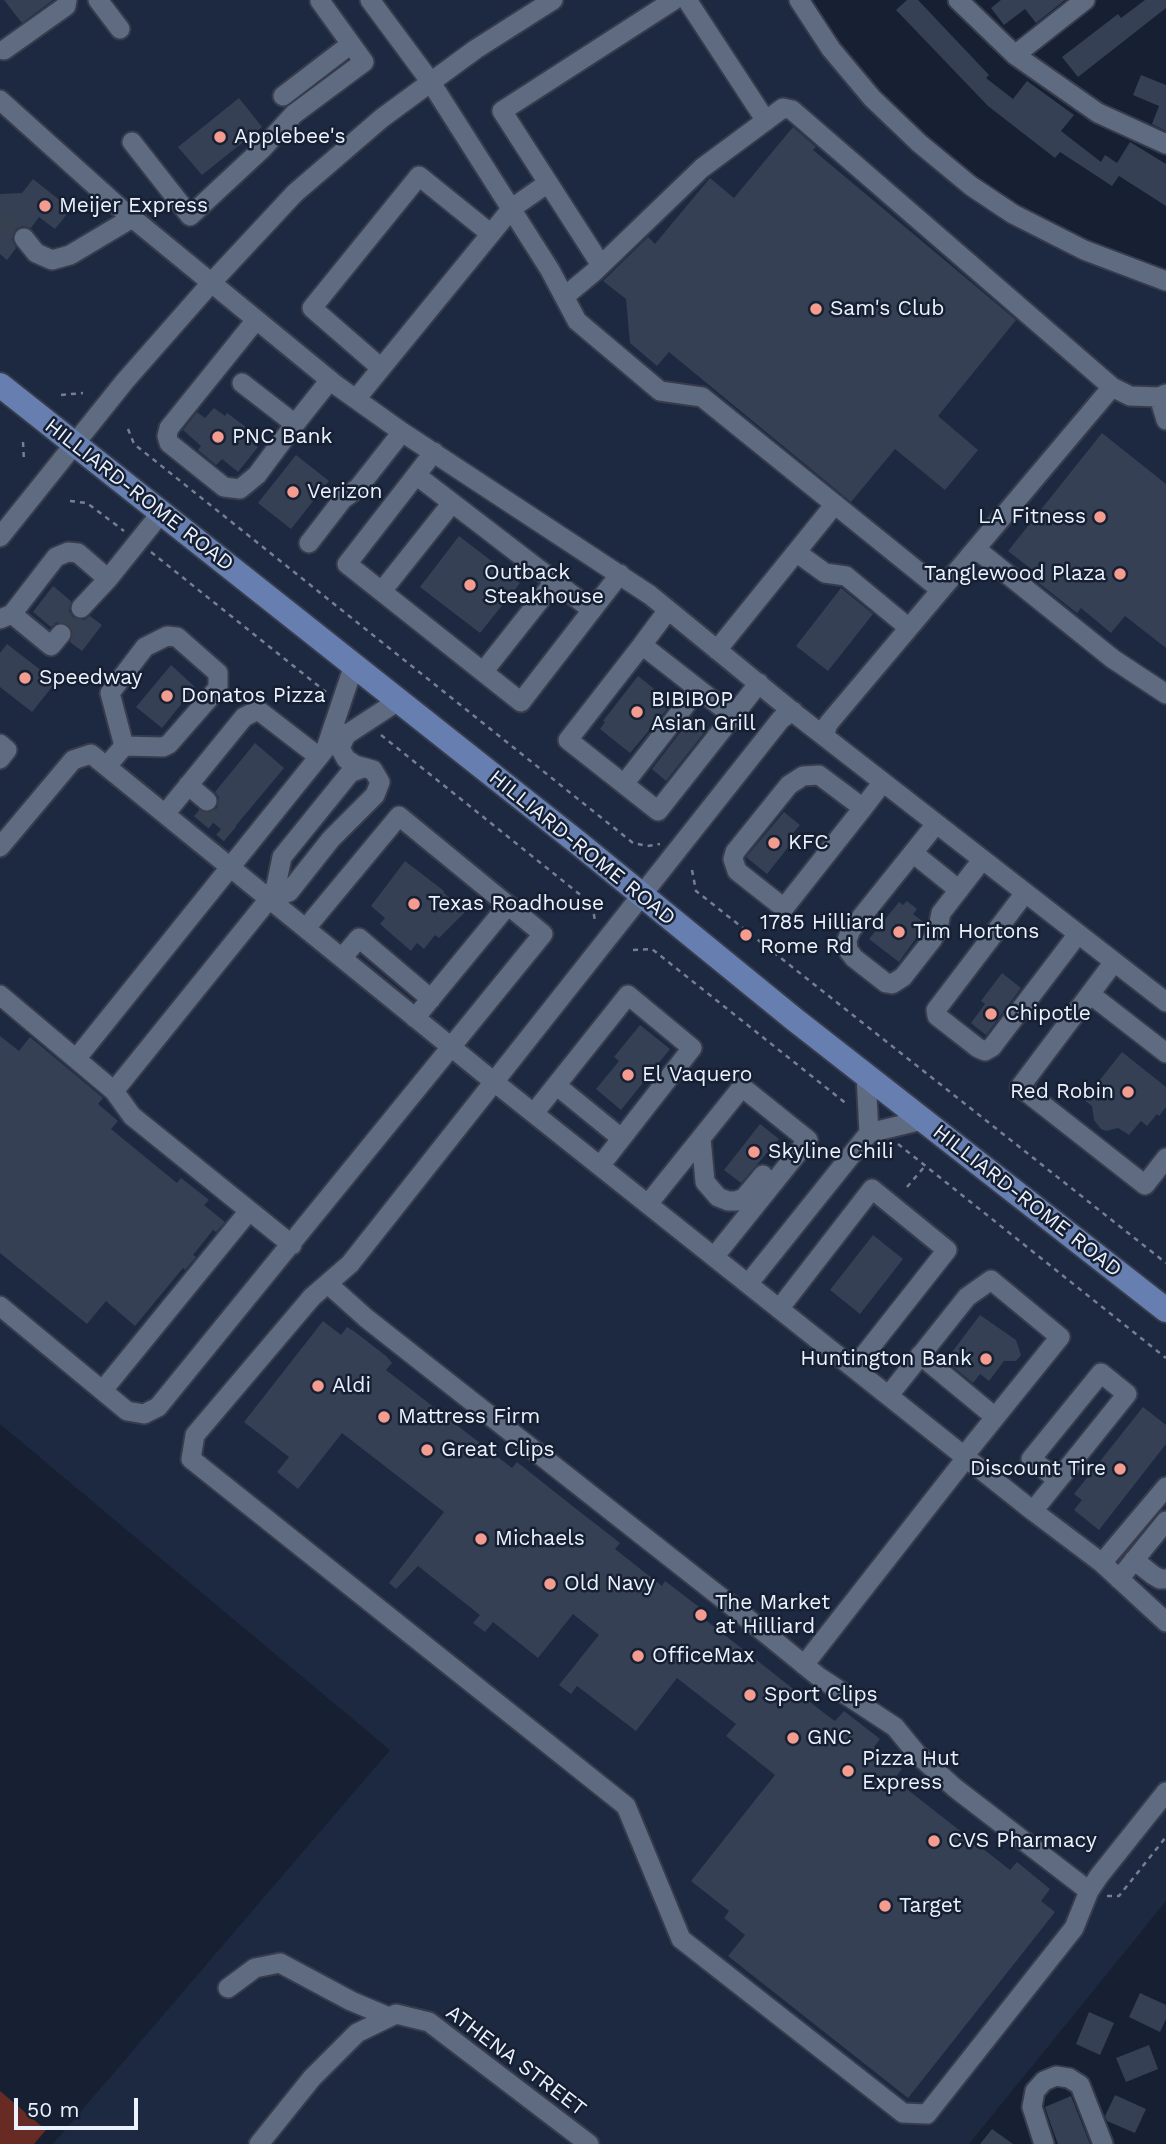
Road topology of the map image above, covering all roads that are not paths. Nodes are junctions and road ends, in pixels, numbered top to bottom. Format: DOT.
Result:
graph roads {
  1 [pos="67,0"];
  2 [pos="98,0"];
  3 [pos="370,0"];
  4 [pos="553,0"];
  5 [pos="674,0"];
  6 [pos="687,0"];
  7 [pos="799,0"];
  8 [pos="958,0"];
  9 [pos="1085,0"];
  10 [pos="320,1"];
  11 [pos="120,29"];
  12 [pos="351,44"];
  13 [pos="4,50"];
  14 [pos="1015,55"];
  15 [pos="430,82"];
  16 [pos="283,96"];
  17 [pos="0,100"];
  18 [pos="766,121"];
  19 [pos="132,142"];
  20 [pos="1166,144"];
  21 [pos="548,183"];
  22 [pos="512,208"];
  23 [pos="132,218"];
  24 [pos="491,234"];
  25 [pos="23,239"];
  26 [pos="601,265"];
  27 [pos="1166,281"];
  28 [pos="212,282"];
  29 [pos="564,297"];
  30 [pos="256,320"];
  31 [pos="381,368"];
  32 [pos="330,380"];
  33 [pos="242,383"];
  34 [pos="0,385"];
  35 [pos="1112,387"];
  36 [pos="1162,396"];
  37 [pos="356,399"];
  38 [pos="1166,420"];
  39 [pos="295,424"];
  40 [pos="402,432"];
  41 [pos="75,444"];
  42 [pos="434,453"];
  43 [pos="416,475"];
  44 [pos="452,503"];
  45 [pos="835,504"];
  46 [pos="162,513"];
  47 [pos="0,537"];
  48 [pos="309,543"];
  49 [pos="976,549"];
  50 [pos="796,552"];
  51 [pos="620,574"];
  52 [pos="108,579"];
  53 [pos="555,581"];
  54 [pos="941,590"];
  55 [pos="382,591"];
  56 [pos="81,608"];
  57 [pos="592,610"];
  58 [pos="668,610"];
  59 [pos="6,616"];
  60 [pos="909,628"];
  61 [pos="61,634"];
  62 [pos="642,645"];
  63 [pos="717,650"];
  64 [pos="354,665"];
  65 [pos="484,672"];
  66 [pos="759,683"];
  67 [pos="698,689"];
  68 [pos="1166,694"];
  69 [pos="398,701"];
  70 [pos="793,710"];
  71 [pos="116,715"];
  72 [pos="733,716"];
  73 [pos="347,733"];
  74 [pos="824,736"];
  75 [pos="0,744"];
  76 [pos="154,745"];
  77 [pos="124,746"];
  78 [pos="322,752"];
  79 [pos="0,759"];
  80 [pos="357,765"];
  81 [pos="107,766"];
  82 [pos="883,782"];
  83 [pos="624,784"];
  84 [pos="184,789"];
  85 [pos="204,805"];
  86 [pos="863,808"];
  87 [pos="165,814"];
  88 [pos="936,824"];
  89 [pos="234,830"];
  90 [pos="249,842"];
  91 [pos="0,847"];
  92 [pos="913,853"];
  93 [pos="982,860"];
  94 [pos="230,867"];
  95 [pos="959,890"];
  96 [pos="1025,893"];
  97 [pos="264,895"];
  98 [pos="642,895"];
  99 [pos="508,905"];
  100 [pos="306,929"];
  101 [pos="1078,934"];
  102 [pos="342,958"];
  103 [pos="1114,962"];
  104 [pos="1090,994"];
  105 [pos="0,995"];
  106 [pos="431,999"];
  107 [pos="1166,1002"];
  108 [pos="415,1018"];
  109 [pos="451,1047"];
  110 [pos="1166,1053"];
  111 [pos="76,1059"];
  112 [pos="866,1076"];
  113 [pos="493,1081"];
  114 [pos="555,1086"];
  115 [pos="114,1091"];
  116 [pos="534,1113"];
  117 [pos="922,1120"];
  118 [pos="869,1133"];
  119 [pos="621,1138"];
  120 [pos="701,1138"];
  121 [pos="1166,1158"];
  122 [pos="792,1160"];
  123 [pos="600,1166"];
  124 [pos="648,1204"];
  125 [pos="249,1211"];
  126 [pos="292,1245"];
  127 [pos="714,1257"];
  128 [pos="328,1284"];
  129 [pos="748,1284"];
  130 [pos="0,1306"];
  131 [pos="779,1309"];
  132 [pos="1166,1310"];
  133 [pos="920,1355"];
  134 [pos="854,1368"];
  135 [pos="103,1390"];
  136 [pos="888,1395"];
  137 [pos="995,1417"];
  138 [pos="965,1457"];
  139 [pos="1058,1480"];
  140 [pos="1166,1487"];
  141 [pos="1033,1511"];
  142 [pos="1166,1521"];
  143 [pos="1134,1560"];
  144 [pos="1102,1563"];
  145 [pos="1166,1578"];
  146 [pos="1119,1579"];
  147 [pos="1166,1622"];
  148 [pos="804,1665"];
  149 [pos="1166,1792"];
  150 [pos="1095,1893"];
  151 [pos="228,1989"];
  152 [pos="389,2017"];
  153 [pos="259,2144"];
  154 [pos="589,2144"];
  155 [pos="1044,2144"];
  156 [pos="1103,2144"];
  1 -- 13 [label="street"];
  2 -- 11 [label="street"];
  3 -- 15 [label="street"];
  4 -- 15 [label="street"];
  5 -- 21 [label="street"];
  6 -- 18 [label="street"];
  7 -- 27 [label="street"];
  8 -- 14 [label="street"];
  9 -- 14 [label="street"];
  10 -- 12 [label="street"];
  12 -- 16 [label="street"];
  12 -- 19 [label="street"];
  14 -- 20 [label="street"];
  15 -- 22 [label="street"];
  15 -- 28 [label="street"];
  17 -- 23 [label="street"];
  18 -- 26 [label="street"];
  18 -- 35 [label="street"];
  21 -- 22 [label="street"];
  21 -- 26 [label="street"];
  22 -- 24 [label="street"];
  22 -- 29 [label="street"];
  23 -- 25 [label="street"];
  23 -- 28 [label="street"];
  24 -- 31 [label="street"];
  24 -- 31 [label="street"];
  26 -- 29 [label="street"];
  28 -- 30 [label="street"];
  28 -- 41 [label="street"];
  29 -- 45 [label="street"];
  30 -- 32 [label="street"];
  30 -- 39 [label="street"];
  31 -- 37 [label="street"];
  32 -- 37 [label="street"];
  32 -- 39 [label="street"];
  33 -- 39 [label="street"];
  34 -- 41 [label="main road, HILLIARD-ROME ROAD"];
  35 -- 36 [label="street"];
  35 -- 49 [label="street"];
  36 -- 38 [label="street"];
  37 -- 40 [label="street"];
  40 -- 42 [label="street"];
  40 -- 48 [label="street"];
  41 -- 46 [label="main road, HILLIARD-ROME ROAD"];
  41 -- 47 [label="street"];
  42 -- 43 [label="street"];
  42 -- 51 [label="street"];
  43 -- 44 [label="street"];
  43 -- 55 [label="street"];
  44 -- 53 [label="street"];
  44 -- 55 [label="street"];
  45 -- 50 [label="street"];
  45 -- 54 [label="street"];
  46 -- 52 [label="street"];
  46 -- 64 [label="main road, HILLIARD-ROME ROAD"];
  49 -- 54 [label="street"];
  49 -- 68 [label="street"];
  50 -- 60 [label="street"];
  50 -- 63 [label="street"];
  51 -- 57 [label="street"];
  51 -- 58 [label="street"];
  52 -- 56 [label="street"];
  52 -- 59 [label="street"];
  53 -- 57 [label="street"];
  53 -- 65 [label="street"];
  54 -- 60 [label="street"];
  55 -- 65 [label="street"];
  57 -- 65 [label="street"];
  58 -- 62 [label="street"];
  58 -- 63 [label="street"];
  59 -- 61 [label="street"];
  60 -- 74 [label="street"];
  62 -- 67 [label="street"];
  62 -- 83 [label="street"];
  63 -- 66 [label="street"];
  64 -- 69 [label="main road, HILLIARD-ROME ROAD"];
  64 -- 78 [label="street"];
  66 -- 70 [label="street"];
  66 -- 72 [label="street"];
  67 -- 72 [label="street"];
  67 -- 83 [label="street"];
  69 -- 73 [label="street"];
  69 -- 98 [label="main road, HILLIARD-ROME ROAD"];
  70 -- 74 [label="street"];
  70 -- 98 [label="street"];
  71 -- 76 [label="street"];
  71 -- 76 [label="street"];
  71 -- 77 [label="street"];
  72 -- 83 [label="street"];
  73 -- 78 [label="street"];
  73 -- 80 [label="street"];
  74 -- 82 [label="street"];
  75 -- 79 [label="street"];
  76 -- 77 [label="street"];
  77 -- 81 [label="street"];
  78 -- 84 [label="street"];
  78 -- 90 [label="street"];
  80 -- 97 [label="street"];
  80 -- 97 [label="street"];
  81 -- 87 [label="street"];
  81 -- 91 [label="street"];
  82 -- 86 [label="street"];
  82 -- 88 [label="street"];
  84 -- 85 [label="street"];
  84 -- 87 [label="street"];
  86 -- 86 [label="street"];
  87 -- 94 [label="street"];
  88 -- 92 [label="street"];
  88 -- 93 [label="street"];
  89 -- 90 [label="street"];
  90 -- 94 [label="street"];
  92 -- 95 [label="street"];
  92 -- 95 [label="street"];
  93 -- 95 [label="street"];
  93 -- 96 [label="street"];
  94 -- 97 [label="street"];
  94 -- 111 [label="street"];
  96 -- 101 [label="street"];
  96 -- 101 [label="street"];
  97 -- 100 [label="street"];
  97 -- 115 [label="street"];
  98 -- 112 [label="main road, HILLIARD-ROME ROAD"];
  98 -- 113 [label="street"];
  99 -- 100 [label="street"];
  99 -- 106 [label="street"];
  99 -- 109 [label="street"];
  100 -- 102 [label="street"];
  101 -- 103 [label="street"];
  102 -- 106 [label="street"];
  102 -- 108 [label="street"];
  103 -- 104 [label="street"];
  103 -- 107 [label="street"];
  104 -- 110 [label="street"];
  104 -- 121 [label="street"];
  105 -- 111 [label="street"];
  106 -- 108 [label="street"];
  108 -- 109 [label="street"];
  109 -- 113 [label="street"];
  109 -- 126 [label="street"];
  111 -- 115 [label="street"];
  112 -- 117 [label="main road, HILLIARD-ROME ROAD"];
  112 -- 118 [label="street"];
  113 -- 116 [label="street"];
  113 -- 128 [label="street"];
  114 -- 116 [label="street"];
  114 -- 119 [label="street"];
  114 -- 119 [label="street"];
  115 -- 125 [label="street"];
  116 -- 123 [label="street"];
  117 -- 118 [label="street"];
  117 -- 132 [label="main road, HILLIARD-ROME ROAD"];
  118 -- 129 [label="street"];
  119 -- 123 [label="street"];
  120 -- 122 [label="street"];
  120 -- 122 [label="street"];
  120 -- 124 [label="street"];
  122 -- 127 [label="street"];
  123 -- 124 [label="street"];
  124 -- 127 [label="street"];
  125 -- 126 [label="street"];
  125 -- 135 [label="street"];
  126 -- 135 [label="street"];
  127 -- 129 [label="street"];
  128 -- 148 [label="street"];
  128 -- 150 [label="street"];
  129 -- 131 [label="street"];
  130 -- 135 [label="street"];
  131 -- 134 [label="street"];
  131 -- 134 [label="street"];
  133 -- 136 [label="street"];
  133 -- 137 [label="street"];
  133 -- 137 [label="street"];
  134 -- 136 [label="street"];
  136 -- 138 [label="street"];
  137 -- 138 [label="street"];
  138 -- 141 [label="street"];
  138 -- 148 [label="street"];
  139 -- 139 [label="street"];
  139 -- 141 [label="street"];
  140 -- 144 [label="street"];
  141 -- 144 [label="street"];
  142 -- 143 [label="street"];
  143 -- 145 [label="street"];
  143 -- 146 [label="street"];
  144 -- 146 [label="street"];
  146 -- 147 [label="street"];
  148 -- 150 [label="street"];
  149 -- 150 [label="street"];
  151 -- 152 [label="street, ATHENA STREET"];
  152 -- 153 [label="street"];
  152 -- 154 [label="street, ATHENA STREET"];
  155 -- 156 [label="street"];
}
